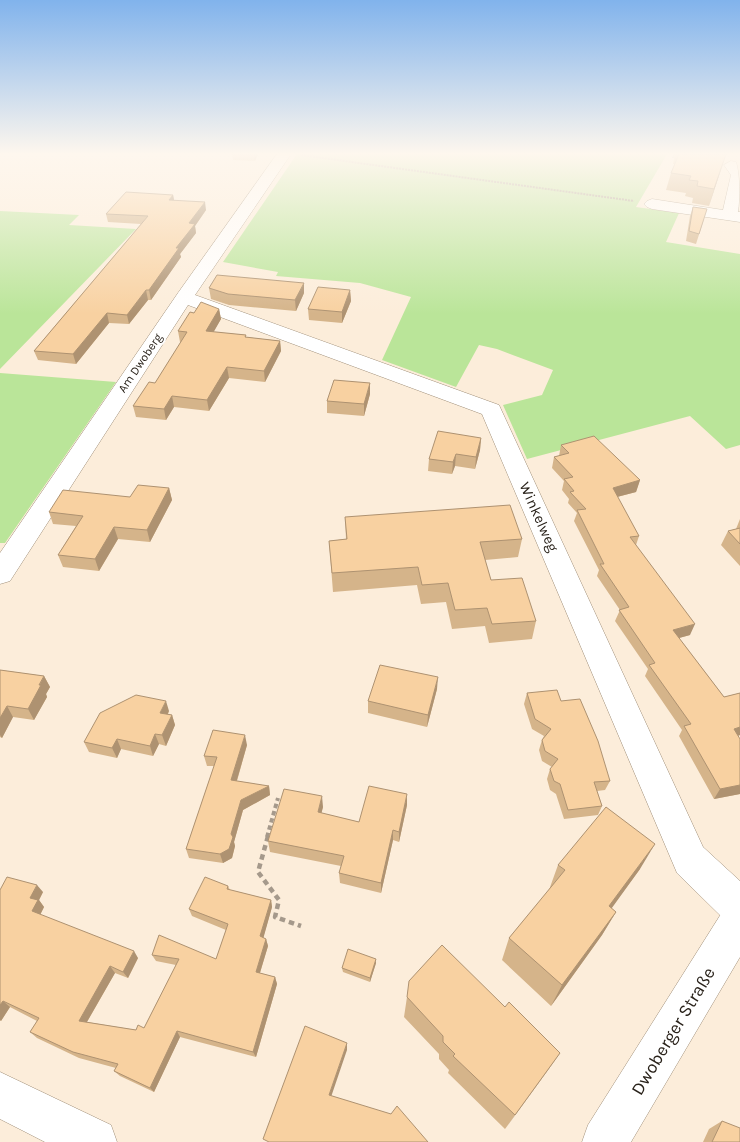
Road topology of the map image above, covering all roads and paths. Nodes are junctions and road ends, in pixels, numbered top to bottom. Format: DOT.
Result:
graph roads {
  1 [pos="247,207"];
  2 [pos="675,207"];
  3 [pos="734,216"];
  4 [pos="184,298"];
  5 [pos="0,574"];
  6 [pos="278,798"];
  7 [pos="740,908"];
  8 [pos="740,920"];
  9 [pos="301,926"];
  10 [pos="0,1095"];
  11 [pos="94,1142"];
  12 [pos="605,1142"];
  1 -- 4 [label="street, Am Dwoberg"];
  2 -- 3 [label="street"];
  4 -- 5 [label="street, Am Dwoberg"];
  4 -- 7 [label="street, Winkelweg"];
  6 -- 9 [label="path"];
  8 -- 12 [label="street, Dwoberger Straße"];
  10 -- 11 [label="street"];
}
